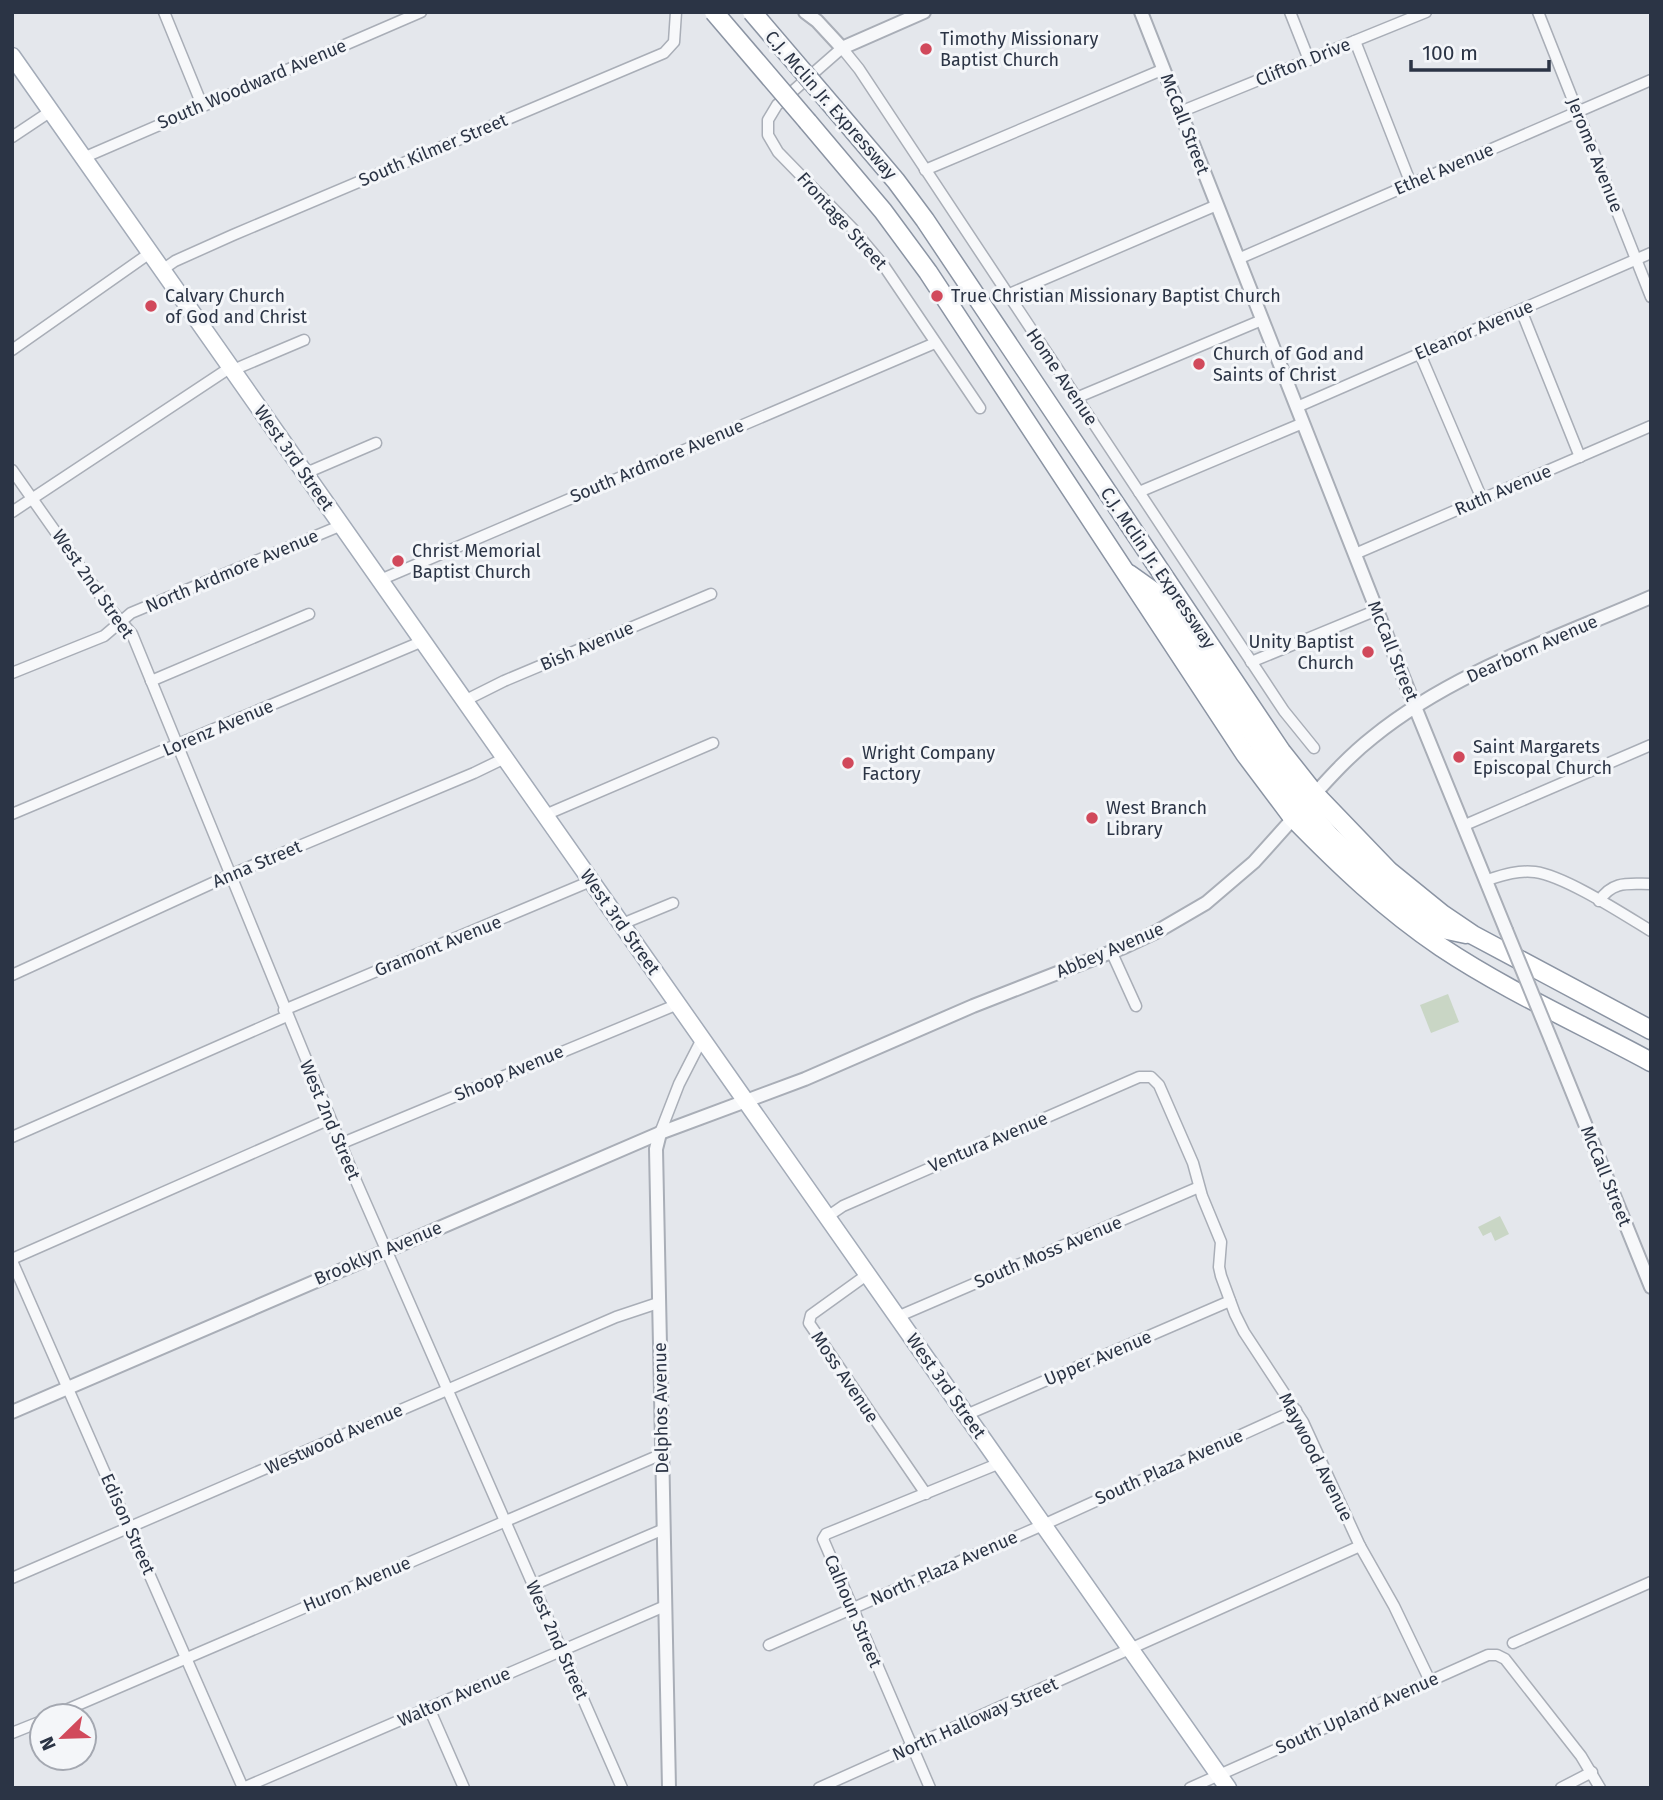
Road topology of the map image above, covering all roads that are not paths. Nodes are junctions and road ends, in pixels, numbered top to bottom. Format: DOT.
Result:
graph roads {
  1 [pos="164,12"];
  2 [pos="421,12"];
  3 [pos="676,12"];
  4 [pos="714,12"];
  5 [pos="751,12"];
  6 [pos="805,12"];
  7 [pos="924,12"];
  8 [pos="1141,12"];
  9 [pos="1290,12"];
  10 [pos="1426,12"];
  11 [pos="1538,12"];
  12 [pos="1354,41"];
  13 [pos="842,48"];
  14 [pos="12,56"];
  15 [pos="1309,60"];
  16 [pos="1164,69"];
  17 [pos="1651,80"];
  18 [pos="202,105"];
  19 [pos="51,111"];
  20 [pos="1180,111"];
  21 [pos="1578,111"];
  22 [pos="12,137"];
  23 [pos="83,158"];
  24 [pos="925,170"];
  25 [pos="1411,184"];
  26 [pos="1217,205"];
  27 [pos="150,253"];
  28 [pos="1651,253"];
  29 [pos="1238,259"];
  30 [pos="1637,259"];
  31 [pos="162,270"];
  32 [pos="1007,295"];
  33 [pos="1651,297"];
  34 [pos="1521,310"];
  35 [pos="1262,320"];
  36 [pos="304,340"];
  37 [pos="936,343"];
  38 [pos="12,350"];
  39 [pos="1420,354"];
  40 [pos="232,369"];
  41 [pos="1076,398"];
  42 [pos="1297,407"];
  43 [pos="980,408"];
  44 [pos="1303,423"];
  45 [pos="1651,426"];
  46 [pos="376,443"];
  47 [pos="1580,457"];
  48 [pos="12,470"];
  49 [pos="306,473"];
  50 [pos="1139,492"];
  51 [pos="32,498"];
  52 [pos="1482,499"];
  53 [pos="12,512"];
  54 [pos="342,526"];
  55 [pos="1355,554"];
  56 [pos="380,580"];
  57 [pos="711,594"];
  58 [pos="1651,597"];
  59 [pos="1377,610"];
  60 [pos="309,614"];
  61 [pos="121,622"];
  62 [pos="423,641"];
  63 [pos="1251,662"];
  64 [pos="12,673"];
  65 [pos="151,681"];
  66 [pos="464,701"];
  67 [pos="1415,707"];
  68 [pos="713,743"];
  69 [pos="176,745"];
  70 [pos="1651,745"];
  71 [pos="1314,748"];
  72 [pos="505,758"];
  73 [pos="1304,806"];
  74 [pos="12,814"];
  75 [pos="545,815"];
  76 [pos="1465,825"];
  77 [pos="230,875"];
  78 [pos="1487,880"];
  79 [pos="591,881"];
  80 [pos="1651,884"];
  81 [pos="1600,901"];
  82 [pos="673,902"];
  83 [pos="622,924"];
  84 [pos="1651,931"];
  85 [pos="1111,951"];
  86 [pos="12,975"];
  87 [pos="678,1004"];
  88 [pos="1136,1006"];
  89 [pos="285,1013"];
  90 [pos="1651,1030"];
  91 [pos="702,1039"];
  92 [pos="1651,1062"];
  93 [pos="1151,1077"];
  94 [pos="746,1101"];
  95 [pos="330,1119"];
  96 [pos="660,1133"];
  97 [pos="12,1137"];
  98 [pos="340,1144"];
  99 [pos="1199,1187"];
  100 [pos="827,1217"];
  101 [pos="386,1250"];
  102 [pos="12,1260"];
  103 [pos="867,1274"];
  104 [pos="1651,1287"];
  105 [pos="1230,1301"];
  106 [pos="658,1303"];
  107 [pos="897,1317"];
  108 [pos="68,1388"];
  109 [pos="447,1390"];
  110 [pos="1296,1410"];
  111 [pos="12,1412"];
  112 [pos="966,1415"];
  113 [pos="662,1454"];
  114 [pos="1000,1463"];
  115 [pos="926,1494"];
  116 [pos="505,1520"];
  117 [pos="1043,1525"];
  118 [pos="129,1528"];
  119 [pos="664,1529"];
  120 [pos="1360,1546"];
  121 [pos="12,1578"];
  122 [pos="1651,1582"];
  123 [pos="533,1585"];
  124 [pos="665,1606"];
  125 [pos="852,1609"];
  126 [pos="1513,1643"];
  127 [pos="769,1645"];
  128 [pos="1131,1649"];
  129 [pos="561,1650"];
  130 [pos="186,1658"];
  131 [pos="1430,1681"];
  132 [pos="84,1702"];
  133 [pos="429,1708"];
  134 [pos="912,1747"];
  135 [pos="1592,1772"];
  136 [pos="1223,1781"];
  137 [pos="243,1788"];
  138 [pos="464,1788"];
  139 [pos="622,1788"];
  140 [pos="669,1788"];
  141 [pos="819,1788"];
  142 [pos="930,1788"];
  143 [pos="1190,1788"];
  144 [pos="1561,1788"];
  145 [pos="1600,1788"];
  1 -- 18 [label="street"];
  2 -- 18 [label="street, South Woodward Avenue"];
  3 -- 31 [label="street, South Kilmer Street"];
  4 -- 73 [label="highway, C.J. Mclin Jr. Expressway, bridge"];
  5 -- 73 [label="highway, C.J. Mclin Jr. Expressway, bridge"];
  6 -- 13 [label="street, Home Avenue"];
  7 -- 13 [label="street"];
  8 -- 16 [label="street, McCall Street"];
  9 -- 15 [label="street"];
  10 -- 12 [label="street, Clifton Drive"];
  11 -- 21 [label="street, Jerome Avenue"];
  12 -- 15 [label="street, Clifton Drive"];
  12 -- 25 [label="street"];
  13 -- 24 [label="street, Home Avenue"];
  13 -- 37 [label="street, Frontage Street"];
  14 -- 19 [label="main road, West 3rd Street"];
  15 -- 20 [label="street, Clifton Drive"];
  16 -- 20 [label="street, McCall Street"];
  16 -- 24 [label="street"];
  17 -- 21 [label="street, Ethel Avenue"];
  18 -- 23 [label="street, South Woodward Avenue"];
  19 -- 22 [label="street"];
  19 -- 23 [label="main road, West 3rd Street"];
  20 -- 26 [label="street, McCall Street"];
  21 -- 25 [label="street, Ethel Avenue"];
  21 -- 30 [label="street, Jerome Avenue"];
  23 -- 27 [label="main road, West 3rd Street"];
  24 -- 32 [label="street, Home Avenue"];
  25 -- 29 [label="street, Ethel Avenue"];
  26 -- 29 [label="street, McCall Street"];
  26 -- 32 [label="street"];
  27 -- 31 [label="main road, West 3rd Street"];
  27 -- 38 [label="street"];
  28 -- 30 [label="street, Eleanor Avenue"];
  29 -- 35 [label="street, McCall Street"];
  30 -- 33 [label="street, Jerome Avenue"];
  30 -- 34 [label="street, Eleanor Avenue"];
  31 -- 40 [label="main road, West 3rd Street"];
  32 -- 41 [label="street, Home Avenue"];
  34 -- 39 [label="street, Eleanor Avenue"];
  34 -- 47 [label="street"];
  35 -- 41 [label="street"];
  35 -- 42 [label="street, McCall Street"];
  36 -- 40 [label="street"];
  37 -- 43 [label="street, Frontage Street"];
  37 -- 56 [label="street, South Ardmore Avenue"];
  39 -- 42 [label="street, Eleanor Avenue"];
  39 -- 52 [label="street"];
  40 -- 49 [label="main road, West 3rd Street"];
  40 -- 51 [label="street"];
  41 -- 50 [label="street, Home Avenue"];
  42 -- 44 [label="street, McCall Street"];
  44 -- 50 [label="street"];
  44 -- 55 [label="street, McCall Street"];
  45 -- 47 [label="street, Ruth Avenue"];
  46 -- 49 [label="street"];
  47 -- 52 [label="street, Ruth Avenue"];
  48 -- 51 [label="street, West 2nd Street"];
  49 -- 54 [label="main road, West 3rd Street"];
  50 -- 63 [label="street, Home Avenue"];
  51 -- 53 [label="street"];
  51 -- 61 [label="street, West 2nd Street"];
  52 -- 55 [label="street, Ruth Avenue"];
  54 -- 56 [label="main road, West 3rd Street"];
  54 -- 61 [label="street, North Ardmore Avenue"];
  55 -- 59 [label="street, McCall Street"];
  56 -- 62 [label="main road, West 3rd Street"];
  57 -- 66 [label="street, Bish Avenue"];
  58 -- 67 [label="street, Dearborn Avenue"];
  59 -- 63 [label="street"];
  59 -- 67 [label="street, McCall Street"];
  60 -- 65 [label="street"];
  61 -- 64 [label="street, North Ardmore Avenue"];
  61 -- 65 [label="street, West 2nd Street"];
  62 -- 66 [label="main road, West 3rd Street"];
  62 -- 69 [label="street, Lorenz Avenue"];
  63 -- 71 [label="street, Home Avenue"];
  65 -- 69 [label="street, West 2nd Street"];
  66 -- 72 [label="main road, West 3rd Street"];
  67 -- 73 [label="street, Abbey Avenue"];
  67 -- 76 [label="street, McCall Street"];
  68 -- 75 [label="street"];
  69 -- 74 [label="street, Lorenz Avenue"];
  69 -- 77 [label="street, West 2nd Street"];
  70 -- 76 [label="street"];
  72 -- 75 [label="main road, West 3rd Street"];
  72 -- 77 [label="street, Anna Street"];
  73 -- 85 [label="street, Abbey Avenue"];
  73 -- 90 [label="highway"];
  73 -- 92 [label="highway, C.J. Mclin Jr. Expressway"];
  75 -- 79 [label="main road, West 3rd Street"];
  76 -- 78 [label="street, McCall Street"];
  77 -- 86 [label="street, Anna Street"];
  77 -- 89 [label="street, West 2nd Street"];
  78 -- 81 [label="street"];
  78 -- 104 [label="street, McCall Street, bridge"];
  79 -- 83 [label="main road, West 3rd Street"];
  79 -- 89 [label="street, Gramont Avenue"];
  80 -- 81 [label="street"];
  81 -- 84 [label="street"];
  82 -- 83 [label="street"];
  83 -- 87 [label="main road, West 3rd Street"];
  85 -- 88 [label="street"];
  85 -- 94 [label="street, Abbey Avenue"];
  87 -- 91 [label="main road, West 3rd Street"];
  87 -- 98 [label="street, Shoop Avenue"];
  89 -- 95 [label="street, West 2nd Street"];
  89 -- 97 [label="street, Gramont Avenue"];
  91 -- 94 [label="main road, West 3rd Street"];
  91 -- 96 [label="street, Delphos Avenue"];
  93 -- 99 [label="street, Maywood Avenue"];
  93 -- 100 [label="street, Ventura Avenue"];
  94 -- 96 [label="street, Brooklyn Avenue"];
  94 -- 100 [label="main road, West 3rd Street"];
  95 -- 98 [label="street, West 2nd Street"];
  95 -- 102 [label="street"];
  96 -- 101 [label="street, Brooklyn Avenue"];
  96 -- 106 [label="street, Delphos Avenue"];
  98 -- 101 [label="street, West 2nd Street"];
  99 -- 105 [label="street, Maywood Avenue"];
  99 -- 107 [label="street, South Moss Avenue"];
  100 -- 103 [label="main road, West 3rd Street"];
  101 -- 108 [label="street, Brooklyn Avenue"];
  101 -- 109 [label="street, West 2nd Street"];
  102 -- 108 [label="street, Edison Street"];
  103 -- 107 [label="main road, West 3rd Street"];
  103 -- 115 [label="street, Moss Avenue"];
  105 -- 110 [label="street, Maywood Avenue"];
  105 -- 112 [label="street, Upper Avenue"];
  106 -- 109 [label="street, Westwood Avenue"];
  106 -- 113 [label="street, Delphos Avenue"];
  107 -- 112 [label="main road, West 3rd Street"];
  108 -- 111 [label="street, Brooklyn Avenue"];
  108 -- 118 [label="street, Edison Street"];
  109 -- 116 [label="street, West 2nd Street"];
  109 -- 118 [label="street, Westwood Avenue"];
  110 -- 117 [label="street, South Plaza Avenue"];
  110 -- 120 [label="street, Maywood Avenue"];
  112 -- 114 [label="main road, West 3rd Street"];
  113 -- 116 [label="street, Huron Avenue"];
  113 -- 119 [label="street, Delphos Avenue"];
  114 -- 115 [label="street"];
  114 -- 117 [label="main road, West 3rd Street"];
  115 -- 125 [label="street, Calhoun Street"];
  116 -- 123 [label="street, West 2nd Street"];
  116 -- 130 [label="street, Huron Avenue"];
  117 -- 125 [label="street, North Plaza Avenue"];
  117 -- 128 [label="main road, West 3rd Street"];
  118 -- 121 [label="street, Westwood Avenue"];
  118 -- 130 [label="street, Edison Street"];
  119 -- 123 [label="street"];
  119 -- 124 [label="street, Delphos Avenue"];
  120 -- 128 [label="street, North Halloway Street"];
  120 -- 131 [label="street, Maywood Avenue"];
  122 -- 126 [label="street"];
  123 -- 129 [label="street, West 2nd Street"];
  124 -- 129 [label="street, Walton Avenue"];
  124 -- 140 [label="street, Delphos Avenue"];
  125 -- 127 [label="street, North Plaza Avenue"];
  125 -- 134 [label="street, Calhoun Street"];
  128 -- 134 [label="street, North Halloway Street"];
  128 -- 136 [label="main road, West 3rd Street"];
  129 -- 133 [label="street, Walton Avenue"];
  129 -- 139 [label="street, West 2nd Street"];
  130 -- 132 [label="street, Huron Avenue"];
  130 -- 137 [label="street, Edison Street"];
  131 -- 135 [label="street, South Upland Avenue"];
  131 -- 136 [label="street, South Upland Avenue"];
  133 -- 137 [label="street, Walton Avenue"];
  133 -- 138 [label="street"];
  134 -- 141 [label="street, North Halloway Street"];
  134 -- 142 [label="street, Calhoun Street"];
  135 -- 144 [label="street"];
  135 -- 145 [label="street"];
  136 -- 143 [label="street, South Upland Avenue"];
}
